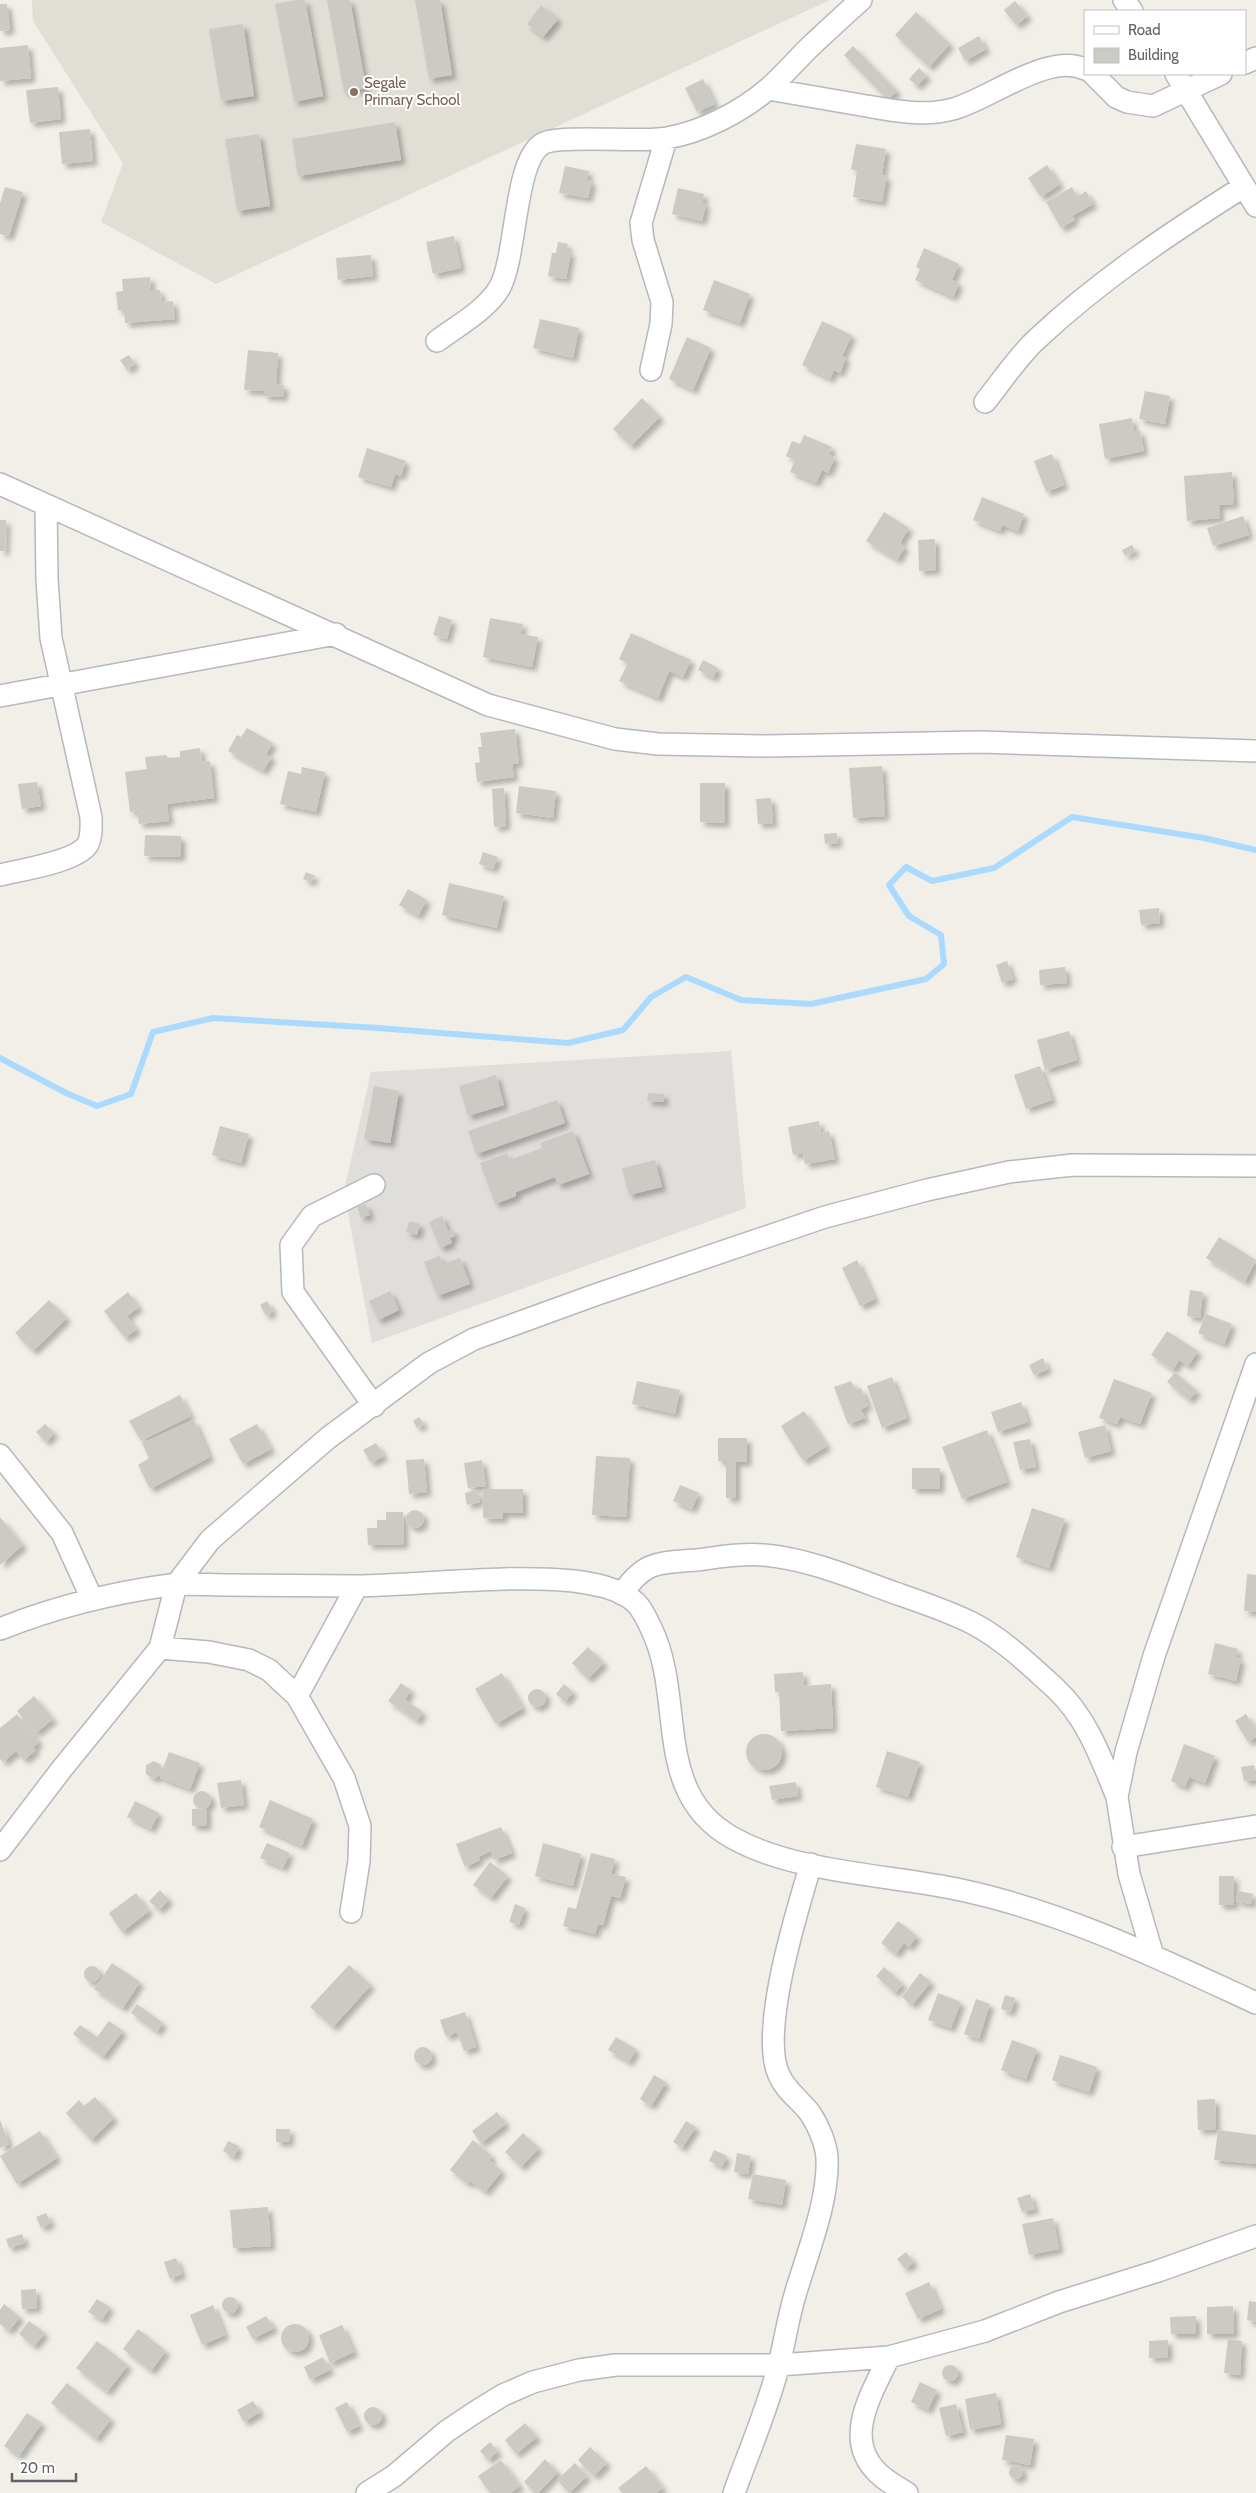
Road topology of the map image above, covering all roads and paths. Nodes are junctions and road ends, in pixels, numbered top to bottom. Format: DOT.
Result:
graph roads {
  1 [pos="861,0"];
  2 [pos="1084,68"];
  3 [pos="1094,75"];
  4 [pos="1217,75"];
  5 [pos="1181,82"];
  6 [pos="768,89"];
  7 [pos="666,138"];
  8 [pos="1243,187"];
  9 [pos="1256,206"];
  10 [pos="437,341"];
  11 [pos="651,370"];
  12 [pos="985,402"];
  13 [pos="0,484"];
  14 [pos="46,505"];
  15 [pos="336,634"];
  16 [pos="60,685"];
  17 [pos="0,696"];
  18 [pos="1256,751"];
  19 [pos="0,875"];
  20 [pos="1256,1166"];
  21 [pos="374,1185"];
  22 [pos="1256,1364"];
  23 [pos="374,1406"];
  24 [pos="0,1455"];
  25 [pos="176,1585"];
  26 [pos="357,1586"];
  27 [pos="622,1594"];
  28 [pos="92,1599"];
  29 [pos="0,1629"];
  30 [pos="160,1648"];
  31 [pos="297,1696"];
  32 [pos="1117,1797"];
  33 [pos="1256,1826"];
  34 [pos="1123,1847"];
  35 [pos="0,1850"];
  36 [pos="810,1864"];
  37 [pos="351,1912"];
  38 [pos="1153,1956"];
  39 [pos="1256,2003"];
  40 [pos="1256,2236"];
  41 [pos="889,2357"];
  42 [pos="779,2365"];
  43 [pos="367,2493"];
  44 [pos="734,2493"];
  45 [pos="907,2493"];
  1 -- 6 [label="street"];
  2 -- 6 [label="street"];
  3 -- 5 [label="street"];
  4 -- 5 [label="street"];
  5 -- 8 [label="street"];
  6 -- 7 [label="street"];
  7 -- 10 [label="street"];
  7 -- 11 [label="street"];
  8 -- 9 [label="street"];
  8 -- 12 [label="street"];
  13 -- 14 [label="street"];
  14 -- 15 [label="street"];
  14 -- 16 [label="street"];
  15 -- 16 [label="street"];
  15 -- 18 [label="street"];
  16 -- 17 [label="street"];
  16 -- 19 [label="street"];
  20 -- 23 [label="street"];
  21 -- 23 [label="street"];
  22 -- 32 [label="street"];
  23 -- 25 [label="street"];
  24 -- 28 [label="street"];
  25 -- 26 [label="street"];
  25 -- 28 [label="street"];
  25 -- 30 [label="street"];
  26 -- 27 [label="street"];
  26 -- 31 [label="street"];
  27 -- 32 [label="street"];
  27 -- 36 [label="street"];
  28 -- 29 [label="street"];
  30 -- 31 [label="street"];
  30 -- 35 [label="street"];
  31 -- 37 [label="street"];
  32 -- 34 [label="street"];
  33 -- 34 [label="street"];
  34 -- 38 [label="street"];
  36 -- 38 [label="street"];
  36 -- 42 [label="street"];
  38 -- 39 [label="street"];
  40 -- 41 [label="street"];
  41 -- 42 [label="street"];
  41 -- 45 [label="street"];
  42 -- 43 [label="street"];
  42 -- 44 [label="street"];
}
